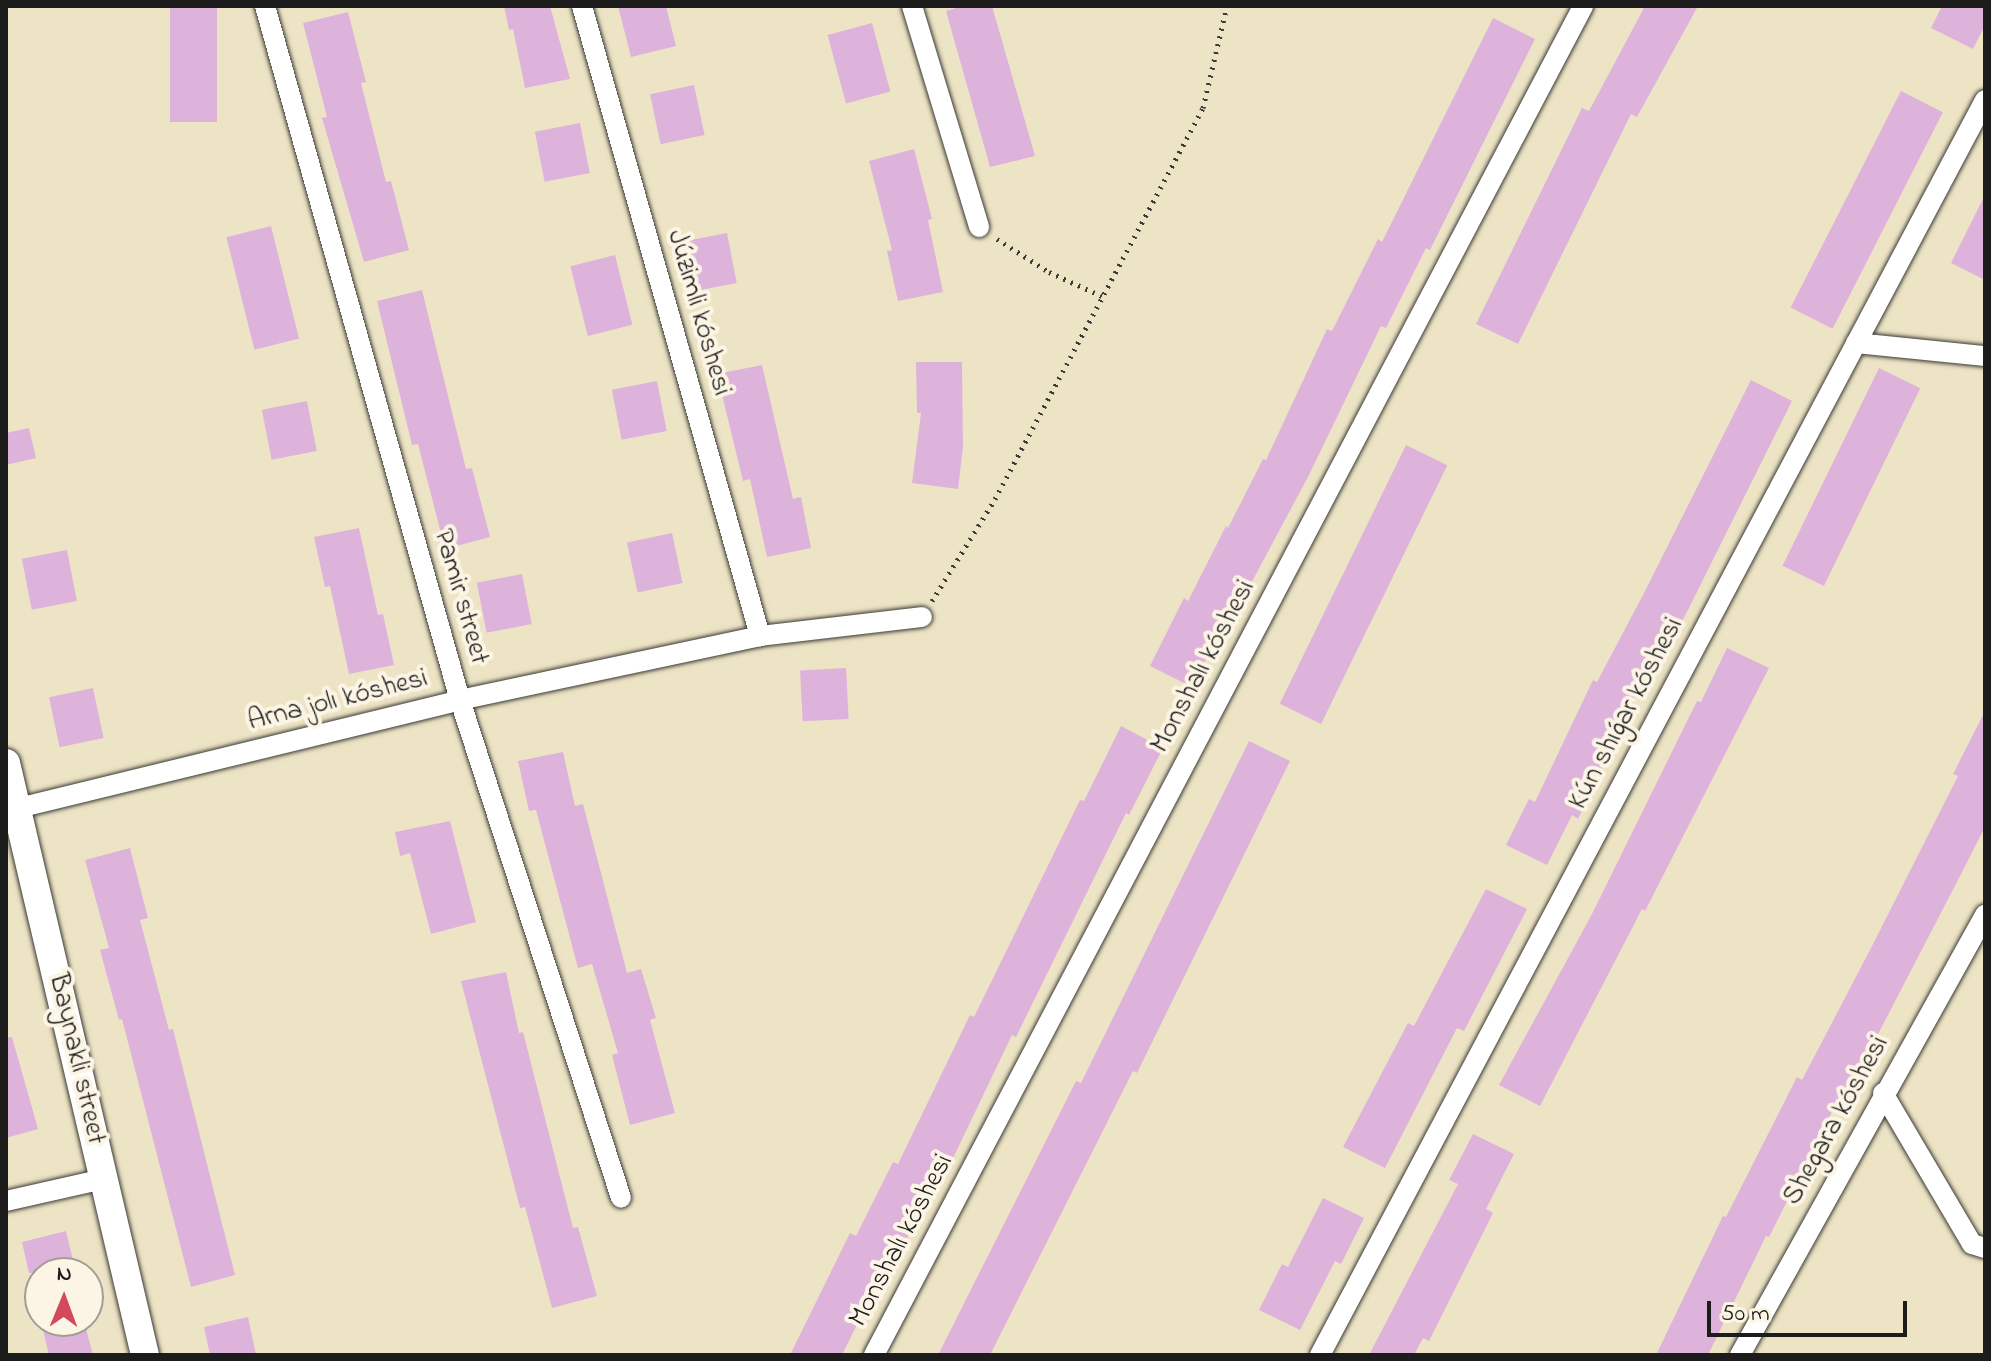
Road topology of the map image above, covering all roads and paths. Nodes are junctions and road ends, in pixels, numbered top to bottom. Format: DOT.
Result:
graph roads {
  1 [pos="265,6"];
  2 [pos="582,6"];
  3 [pos="912,6"];
  4 [pos="1227,6"];
  5 [pos="1583,6"];
  6 [pos="1985,100"];
  7 [pos="979,227"];
  8 [pos="1102,296"];
  9 [pos="1856,343"];
  10 [pos="1985,356"];
  11 [pos="922,617"];
  12 [pos="760,636"];
  13 [pos="460,700"];
  14 [pos="6,763"];
  15 [pos="11,809"];
  16 [pos="1985,915"];
  17 [pos="1883,1093"];
  18 [pos="104,1179"];
  19 [pos="621,1198"];
  20 [pos="6,1201"];
  21 [pos="1978,1246"];
  22 [pos="145,1355"];
  23 [pos="874,1355"];
  24 [pos="1320,1355"];
  25 [pos="1740,1355"];
  1 -- 13 [label="street, Pamir street"];
  2 -- 12 [label="street, Júzimli kóshesi"];
  3 -- 7 [label="street"];
  4 -- 8 [label="path"];
  5 -- 23 [label="street, Monshalı kóshesi"];
  6 -- 9 [label="street, Kún shıǵar kóshesi"];
  7 -- 8 [label="path"];
  8 -- 11 [label="path"];
  9 -- 10 [label="street"];
  9 -- 24 [label="street, Kún shıǵar kóshesi"];
  11 -- 12 [label="street, Arna jolı kóshesi"];
  12 -- 13 [label="street, Arna jolı kóshesi"];
  13 -- 15 [label="street, Arna jolı kóshesi"];
  13 -- 19 [label="street, Pamir street"];
  14 -- 15 [label="street, Baynakli street"];
  15 -- 18 [label="street, Baynakli street"];
  16 -- 17 [label="street, Shegara kóshesi"];
  17 -- 21 [label="street"];
  17 -- 25 [label="street, Shegara kóshesi"];
  18 -- 20 [label="street"];
  18 -- 22 [label="street, Baynakli street"];
}
